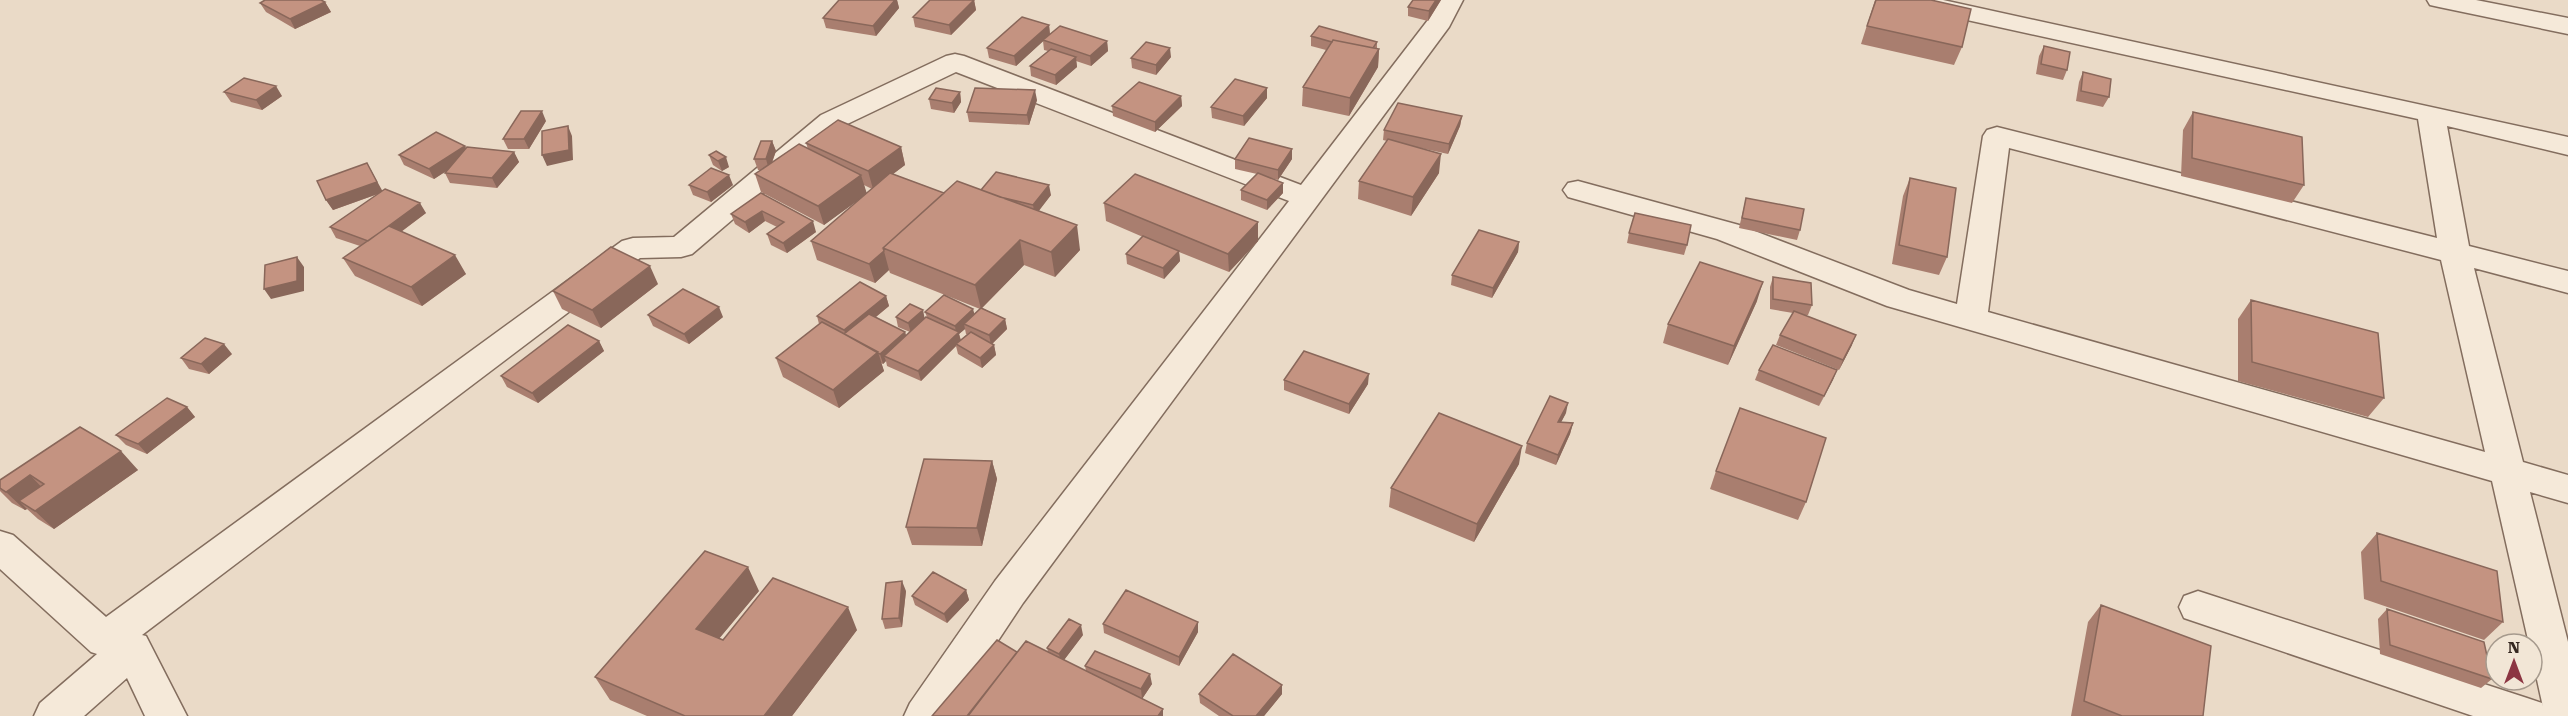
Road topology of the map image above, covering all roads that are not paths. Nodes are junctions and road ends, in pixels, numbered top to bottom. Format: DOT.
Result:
graph roads {
  1 [pos="1451,0"];
  2 [pos="1908,0"];
  3 [pos="2439,0"];
  4 [pos="2568,26"];
  5 [pos="2431,114"];
  6 [pos="2568,146"];
  7 [pos="1578,190"];
  8 [pos="1308,198"];
  9 [pos="2455,253"];
  10 [pos="2568,282"];
  11 [pos="1971,318"];
  12 [pos="2507,472"];
  13 [pos="2568,489"];
  14 [pos="0,546"];
  15 [pos="2198,607"];
  16 [pos="119,644"];
  17 [pos="55,716"];
  18 [pos="166,716"];
  19 [pos="925,716"];
  20 [pos="2527,716"];
  21 [pos="2566,716"];
  1 -- 8 [label="street"];
  2 -- 5 [label="street"];
  3 -- 4 [label="street"];
  5 -- 6 [label="street"];
  5 -- 9 [label="street"];
  7 -- 11 [label="street"];
  8 -- 16 [label="street"];
  8 -- 19 [label="street"];
  9 -- 10 [label="street"];
  9 -- 11 [label="street"];
  9 -- 12 [label="street"];
  11 -- 12 [label="street"];
  12 -- 13 [label="street"];
  12 -- 21 [label="street"];
  14 -- 16 [label="street"];
  15 -- 20 [label="street"];
  16 -- 17 [label="street"];
  16 -- 18 [label="street"];
}
